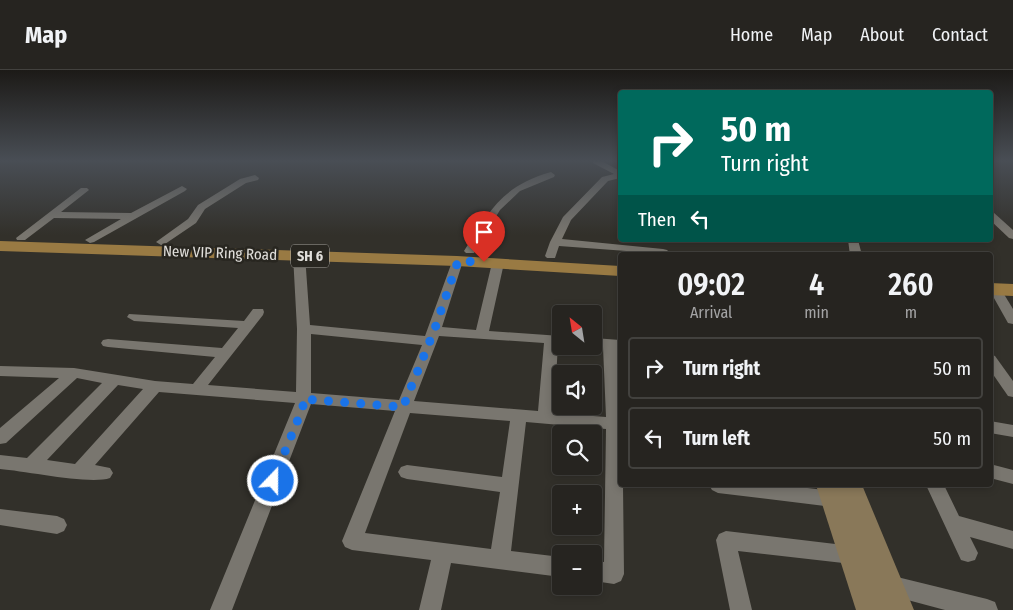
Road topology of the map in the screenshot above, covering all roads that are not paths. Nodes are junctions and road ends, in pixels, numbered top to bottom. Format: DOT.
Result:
graph roads {
  1 [pos="235,185"];
  2 [pos="526,185"];
  3 [pos="599,185"];
  4 [pos="182,188"];
  5 [pos="84,190"];
  6 [pos="52,215"];
  7 [pos="132,216"];
  8 [pos="993,217"];
  9 [pos="1013,236"];
  10 [pos="0,238"];
  11 [pos="21,238"];
  12 [pos="90,240"];
  13 [pos="161,242"];
  14 [pos="0,246"];
  15 [pos="553,249"];
  16 [pos="620,249"];
  17 [pos="663,252"];
  18 [pos="299,255"];
  19 [pos="464,256"];
  20 [pos="498,263"];
  21 [pos="618,271"];
  22 [pos="1013,276"];
  23 [pos="997,286"];
  24 [pos="258,312"];
  25 [pos="134,317"];
  26 [pos="1013,320"];
  27 [pos="247,325"];
  28 [pos="304,329"];
  29 [pos="482,334"];
  30 [pos="432,336"];
  31 [pos="552,340"];
  32 [pos="108,343"];
  33 [pos="608,343"];
  34 [pos="225,353"];
  35 [pos="554,355"];
  36 [pos="993,367"];
  37 [pos="0,372"];
  38 [pos="74,373"];
  39 [pos="616,376"];
  40 [pos="115,379"];
  41 [pos="155,386"];
  42 [pos="196,390"];
  43 [pos="1013,392"];
  44 [pos="303,399"];
  45 [pos="403,407"];
  46 [pos="519,416"];
  47 [pos="546,418"];
  48 [pos="617,424"];
  49 [pos="993,428"];
  50 [pos="1013,431"];
  51 [pos="0,438"];
  52 [pos="0,462"];
  53 [pos="32,464"];
  54 [pos="78,472"];
  55 [pos="407,472"];
  56 [pos="993,472"];
  57 [pos="104,473"];
  58 [pos="1013,477"];
  59 [pos="510,486"];
  60 [pos="766,487"];
  61 [pos="936,487"];
  62 [pos="837,490"];
  63 [pos="0,517"];
  64 [pos="952,523"];
  65 [pos="57,525"];
  66 [pos="1013,540"];
  67 [pos="443,552"];
  68 [pos="968,553"];
  69 [pos="852,555"];
  70 [pos="500,559"];
  71 [pos="552,566"];
  72 [pos="602,572"];
  73 [pos="890,585"];
  74 [pos="221,610"];
  75 [pos="430,610"];
  76 [pos="741,610"];
  77 [pos="871,610"];
  78 [pos="899,610"];
  79 [pos="987,610"];
  1 -- 13 [label="street"];
  2 -- 19 [label="street"];
  3 -- 15 [label="street"];
  4 -- 7 [label="street"];
  5 -- 6 [label="street"];
  6 -- 7 [label="street"];
  6 -- 11 [label="street"];
  7 -- 12 [label="street"];
  8 -- 9 [label="street"];
  10 -- 11 [label="main road, New VIP Ring Road / SH 6"];
  11 -- 12 [label="main road, New VIP Ring Road / SH 6"];
  12 -- 13 [label="main road, New VIP Ring Road / SH 6"];
  13 -- 19 [label="main road, New VIP Ring Road / SH 6"];
  14 -- 18 [label="main road, New VIP Ring Road / SH 6"];
  15 -- 16 [label="main road, New VIP Ring Road / SH 6"];
  15 -- 19 [label="main road, New VIP Ring Road / SH 6"];
  16 -- 17 [label="street"];
  18 -- 19 [label="main road, New VIP Ring Road / SH 6"];
  18 -- 28 [label="street"];
  19 -- 20 [label="main road, New VIP Ring Road / SH 6"];
  19 -- 30 [label="street"];
  20 -- 21 [label="main road, New VIP Ring Road / SH 6"];
  20 -- 29 [label="street"];
  22 -- 23 [label="main road"];
  23 -- 26 [label="street"];
  24 -- 27 [label="street"];
  25 -- 27 [label="street"];
  27 -- 34 [label="street"];
  28 -- 30 [label="street"];
  28 -- 44 [label="street"];
  29 -- 30 [label="street"];
  29 -- 31 [label="street"];
  30 -- 45 [label="street"];
  32 -- 34 [label="street"];
  33 -- 39 [label="street"];
  34 -- 42 [label="street"];
  35 -- 47 [label="street"];
  36 -- 43 [label="street"];
  37 -- 38 [label="street"];
  38 -- 40 [label="street"];
  38 -- 51 [label="street"];
  39 -- 48 [label="street"];
  40 -- 41 [label="street"];
  40 -- 53 [label="street"];
  41 -- 42 [label="street"];
  41 -- 54 [label="street"];
  42 -- 44 [label="street"];
  44 -- 45 [label="street"];
  44 -- 74 [label="street"];
  45 -- 46 [label="street"];
  45 -- 67 [label="street"];
  46 -- 47 [label="street"];
  46 -- 59 [label="street"];
  47 -- 48 [label="street"];
  48 -- 72 [label="street"];
  49 -- 50 [label="street"];
  52 -- 53 [label="street"];
  53 -- 54 [label="street"];
  54 -- 57 [label="street"];
  55 -- 59 [label="street"];
  56 -- 58 [label="street"];
  59 -- 70 [label="street"];
  60 -- 62 [label="street"];
  61 -- 64 [label="street"];
  62 -- 69 [label="street"];
  62 -- 73 [label="street"];
  63 -- 65 [label="street"];
  64 -- 66 [label="street"];
  64 -- 68 [label="street"];
  67 -- 70 [label="street"];
  67 -- 75 [label="street"];
  69 -- 76 [label="street"];
  69 -- 77 [label="street"];
  70 -- 71 [label="street"];
  73 -- 78 [label="street"];
  73 -- 79 [label="street"];
}
